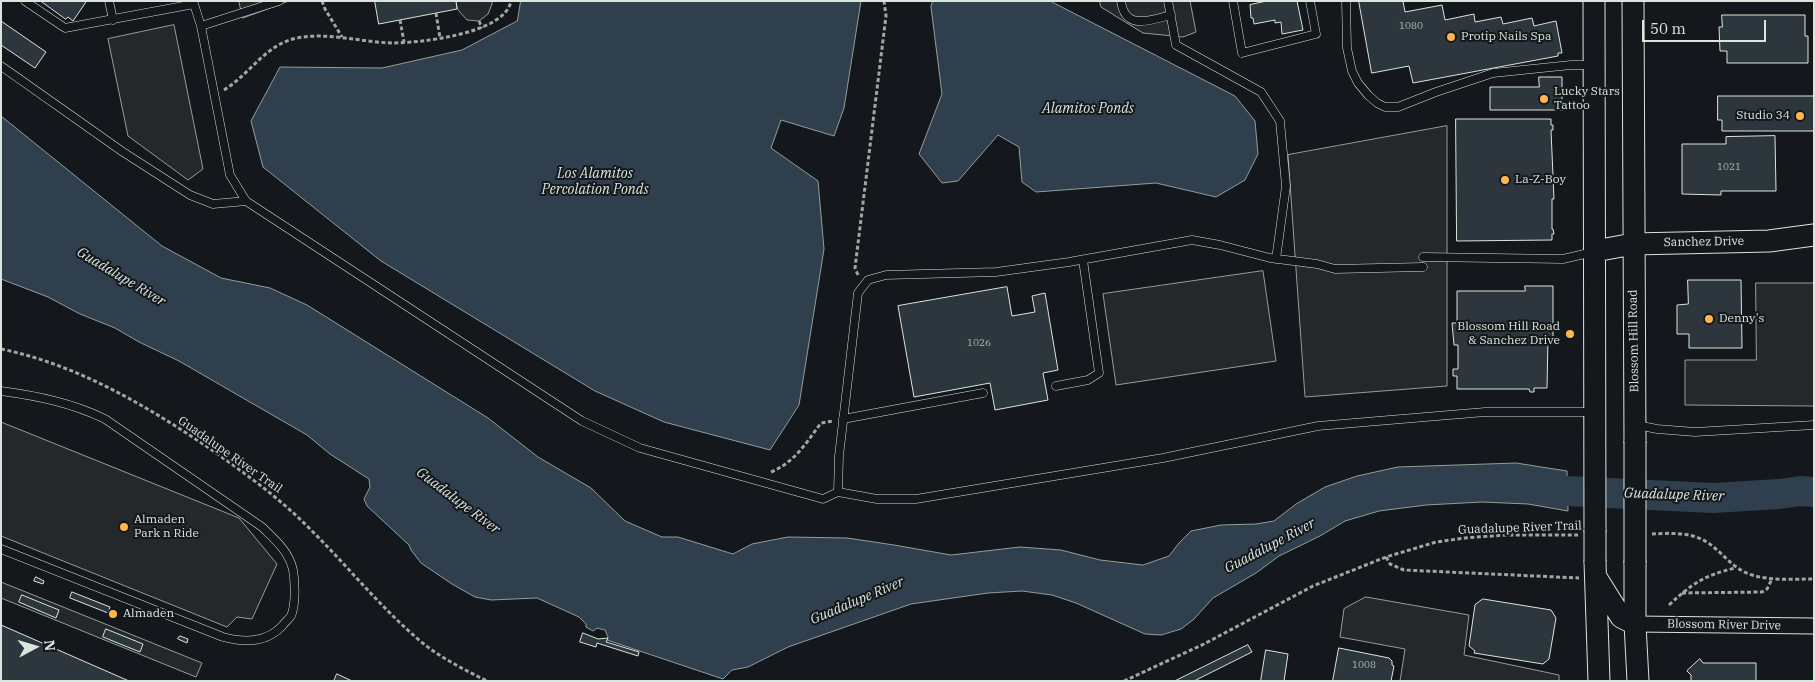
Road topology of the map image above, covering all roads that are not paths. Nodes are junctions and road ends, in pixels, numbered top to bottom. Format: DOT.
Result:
graph roads {
  1 [pos="25,1"];
  2 [pos="109,1"];
  3 [pos="279,1"];
  4 [pos="1121,1"];
  5 [pos="1168,1"];
  6 [pos="1233,1"];
  7 [pos="1310,1"];
  8 [pos="1346,1"];
  9 [pos="1594,1"];
  10 [pos="1633,1"];
  11 [pos="194,3"];
  12 [pos="1171,15"];
  13 [pos="114,20"];
  14 [pos="201,26"];
  15 [pos="1594,64"];
  16 [pos="1,66"];
  17 [pos="246,201"];
  18 [pos="1814,235"];
  19 [pos="1633,244"];
  20 [pos="1595,251"];
  21 [pos="1422,257"];
  22 [pos="1276,259"];
  23 [pos="1083,260"];
  24 [pos="1422,267"];
  25 [pos="1056,386"];
  26 [pos="1,391"];
  27 [pos="983,393"];
  28 [pos="1596,412"];
  29 [pos="843,419"];
  30 [pos="1814,425"];
  31 [pos="1635,433"];
  32 [pos="838,492"];
  33 [pos="1,549"];
  34 [pos="1596,569"];
  35 [pos="1635,624"];
  36 [pos="1814,626"];
  37 [pos="1599,681"];
  38 [pos="1638,681"];
  1 -- 13 [label="lane"];
  2 -- 13 [label="lane"];
  3 -- 14 [label="lane"];
  4 -- 12 [label="lane"];
  5 -- 12 [label="lane"];
  6 -- 7 [label="lane"];
  8 -- 15 [label="lane"];
  9 -- 15 [label="main road"];
  10 -- 19 [label="main road, Blossom Hill Road"];
  11 -- 13 [label="lane"];
  11 -- 14 [label="lane"];
  12 -- 22 [label="lane"];
  14 -- 17 [label="lane"];
  15 -- 20 [label="main road"];
  16 -- 17 [label="lane"];
  17 -- 32 [label="lane"];
  18 -- 19 [label="main road, Sanchez Drive"];
  19 -- 20 [label="main road, Sanchez Drive"];
  19 -- 31 [label="main road, Blossom Hill Road"];
  20 -- 21 [label="lane"];
  20 -- 28 [label="main road"];
  22 -- 23 [label="lane"];
  22 -- 24 [label="lane"];
  23 -- 25 [label="lane"];
  23 -- 29 [label="lane"];
  26 -- 33 [label="lane"];
  27 -- 29 [label="lane"];
  28 -- 32 [label="lane"];
  28 -- 34 [label="main road, bridge"];
  29 -- 32 [label="lane"];
  30 -- 31 [label="lane"];
  31 -- 35 [label="main road, Blossom Hill Road, bridge"];
  34 -- 35 [label="main road"];
  34 -- 37 [label="main road"];
  35 -- 36 [label="street, Blossom River Drive"];
  35 -- 38 [label="main road, Blossom Hill Road"];
}
